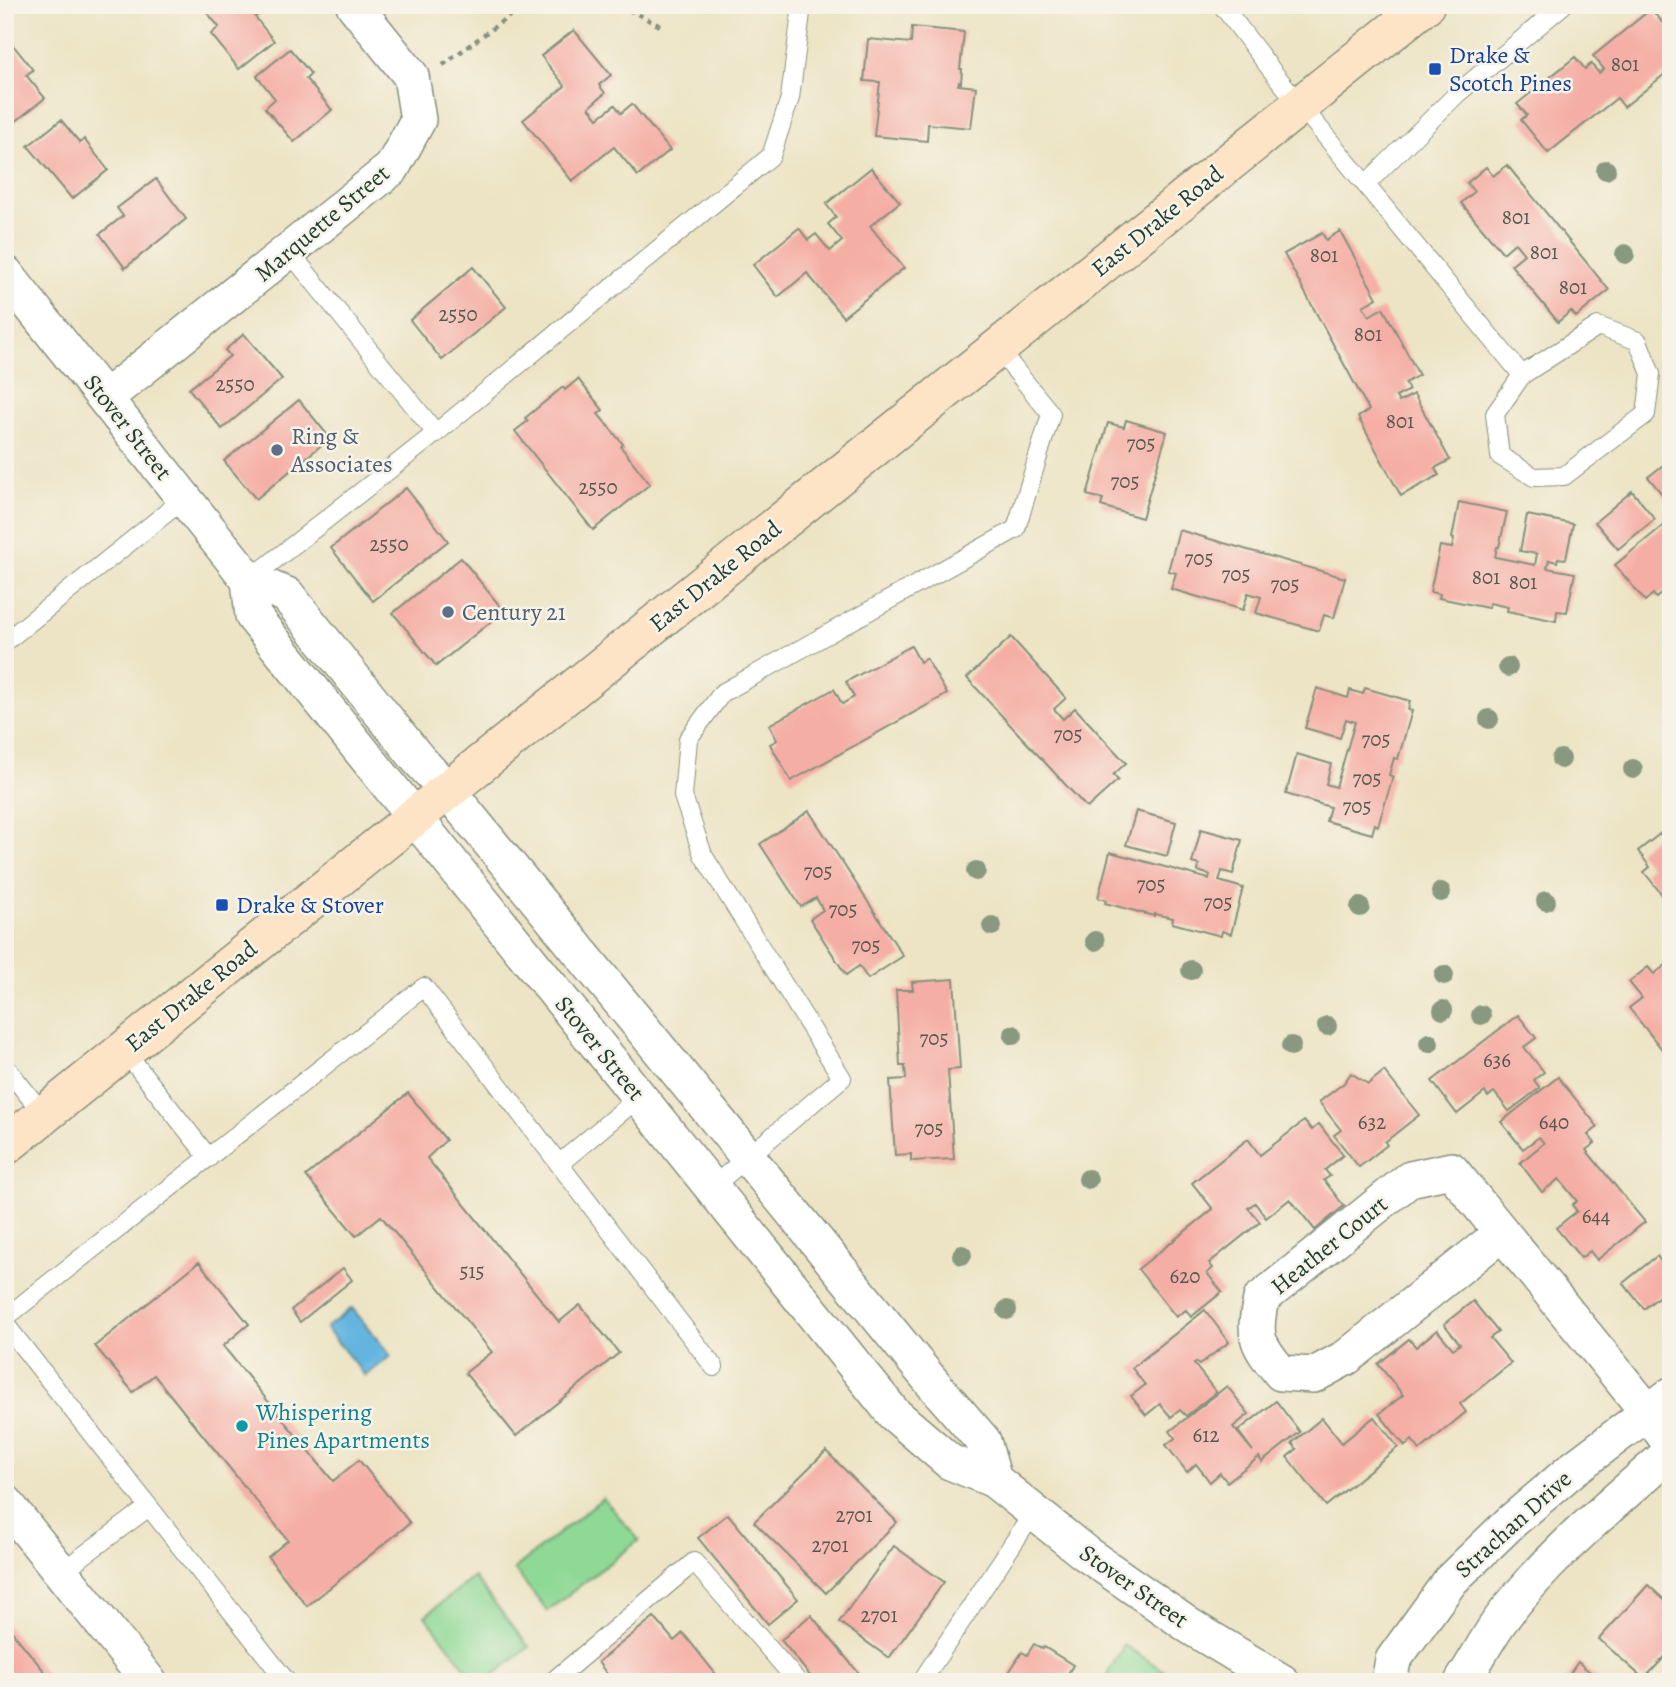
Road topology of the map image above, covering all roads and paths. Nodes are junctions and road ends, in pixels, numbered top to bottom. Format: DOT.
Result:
graph roads {
  1 [pos="354,5"];
  2 [pos="524,5"];
  3 [pos="620,5"];
  4 [pos="802,5"];
  5 [pos="1222,5"];
  6 [pos="1425,5"];
  7 [pos="1563,5"];
  8 [pos="662,27"];
  9 [pos="413,91"];
  10 [pos="1301,104"];
  11 [pos="1366,184"];
  12 [pos="289,251"];
  13 [pos="5,273"];
  14 [pos="998,349"];
  15 [pos="1522,375"];
  16 [pos="105,398"];
  17 [pos="436,433"];
  18 [pos="184,498"];
  19 [pos="249,580"];
  20 [pos="5,642"];
  21 [pos="448,791"];
  22 [pos="414,817"];
  23 [pos="124,1050"];
  24 [pos="5,1066"];
  25 [pos="639,1097"];
  26 [pos="44,1115"];
  27 [pos="5,1146"];
  28 [pos="209,1158"];
  29 [pos="747,1158"];
  30 [pos="559,1164"];
  31 [pos="712,1187"];
  32 [pos="1502,1233"];
  33 [pos="5,1318"];
  34 [pos="5,1324"];
  35 [pos="714,1367"];
  36 [pos="1659,1403"];
  37 [pos="1671,1445"];
  38 [pos="1671,1452"];
  39 [pos="993,1480"];
  40 [pos="5,1502"];
  41 [pos="149,1507"];
  42 [pos="1034,1512"];
  43 [pos="61,1572"];
  44 [pos="149,1682"];
  45 [pos="287,1682"];
  46 [pos="552,1682"];
  47 [pos="798,1682"];
  48 [pos="921,1682"];
  49 [pos="1282,1682"];
  50 [pos="1389,1682"];
  51 [pos="1462,1682"];
  1 -- 9 [label="street, Marquette Street"];
  2 -- 9 [label="path"];
  3 -- 8 [label="path"];
  4 -- 17 [label="lane"];
  5 -- 10 [label="lane"];
  6 -- 10 [label="main road, East Drake Road"];
  7 -- 11 [label="lane"];
  9 -- 12 [label="street, Marquette Street"];
  10 -- 11 [label="lane"];
  10 -- 14 [label="main road, East Drake Road"];
  11 -- 15 [label="lane"];
  12 -- 16 [label="street, Marquette Street"];
  12 -- 17 [label="lane"];
  13 -- 16 [label="street, Stover Street"];
  14 -- 21 [label="main road, East Drake Road"];
  14 -- 29 [label="lane"];
  15 -- 15 [label="lane"];
  16 -- 18 [label="street, Stover Street"];
  17 -- 19 [label="lane"];
  18 -- 19 [label="street, Stover Street"];
  18 -- 20 [label="lane"];
  19 -- 21 [label="street, Stover Street"];
  19 -- 22 [label="street, Stover Street"];
  21 -- 22 [label="main road, East Drake Road"];
  21 -- 29 [label="street, Stover Street"];
  22 -- 23 [label="main road, East Drake Road"];
  22 -- 25 [label="street, Stover Street"];
  23 -- 26 [label="main road, East Drake Road"];
  23 -- 28 [label="lane"];
  24 -- 26 [label="lane"];
  25 -- 30 [label="lane"];
  25 -- 31 [label="street, Stover Street"];
  26 -- 27 [label="main road, East Drake Road"];
  28 -- 30 [label="lane"];
  28 -- 33 [label="lane"];
  29 -- 31 [label="lane"];
  29 -- 39 [label="street, Stover Street"];
  30 -- 35 [label="lane"];
  31 -- 39 [label="street, Stover Street"];
  32 -- 32 [label="street, Heather Court"];
  32 -- 36 [label="street, Heather Court"];
  34 -- 41 [label="lane"];
  36 -- 37 [label="street, Heather Court"];
  36 -- 50 [label="street, Strachan Drive"];
  38 -- 51 [label="street"];
  39 -- 42 [label="street, Stover Street"];
  40 -- 43 [label="street"];
  41 -- 43 [label="lane"];
  41 -- 45 [label="lane"];
  42 -- 48 [label="lane"];
  42 -- 49 [label="street, Stover Street"];
  43 -- 44 [label="street"];
  46 -- 47 [label="lane"];
}
